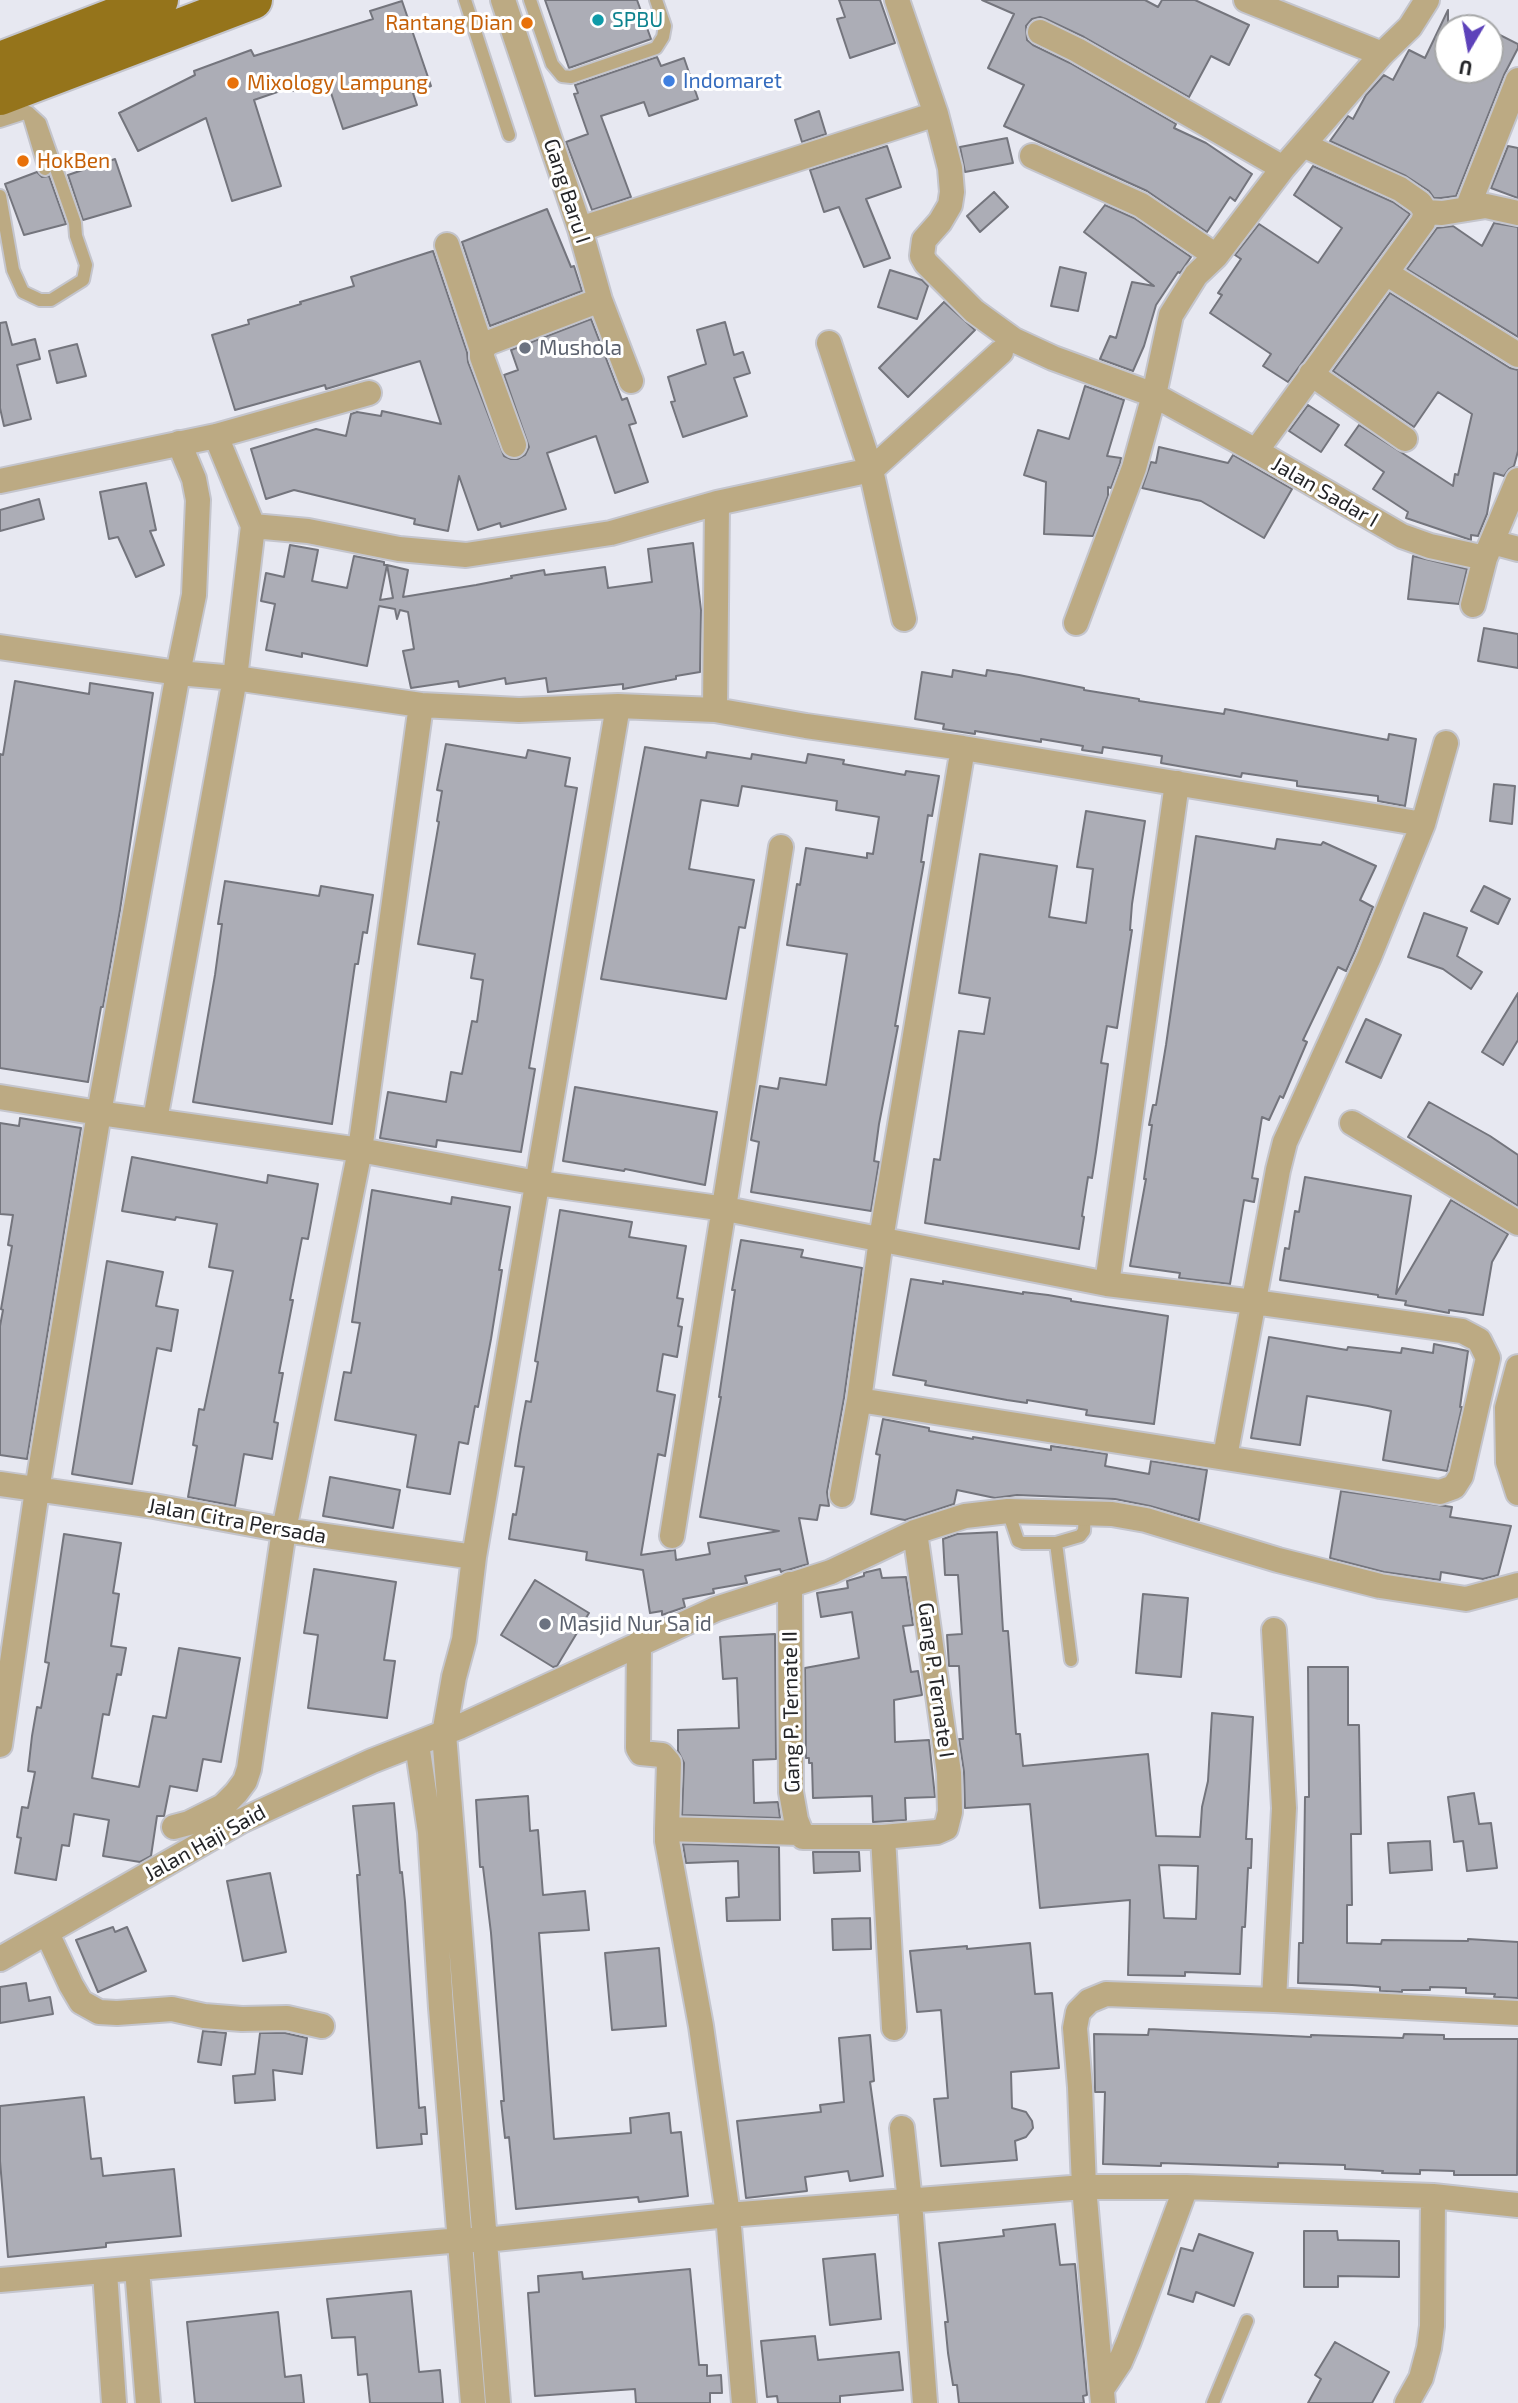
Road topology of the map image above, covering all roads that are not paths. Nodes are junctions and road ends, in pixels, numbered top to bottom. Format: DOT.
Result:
graph roads {
  1 [pos="159,0"];
  2 [pos="253,0"];
  3 [pos="465,0"];
  4 [pos="503,0"];
  5 [pos="530,0"];
  6 [pos="656,0"];
  7 [pos="897,0"];
  8 [pos="1246,0"];
  9 [pos="1427,0"];
  10 [pos="213,8"];
  11 [pos="1041,32"];
  12 [pos="1382,54"];
  13 [pos="1518,80"];
  14 [pos="12,90"];
  15 [pos="936,114"];
  16 [pos="0,121"];
  17 [pos="509,135"];
  18 [pos="1303,145"];
  19 [pos="1032,156"];
  20 [pos="1283,168"];
  21 [pos="45,169"];
  22 [pos="0,196"];
  23 [pos="1467,209"];
  24 [pos="1426,212"];
  25 [pos="1518,213"];
  26 [pos="65,224"];
  27 [pos="580,229"];
  28 [pos="76,236"];
  29 [pos="447,245"];
  30 [pos="1216,256"];
  31 [pos="1386,273"];
  32 [pos="600,300"];
  33 [pos="829,343"];
  34 [pos="482,350"];
  35 [pos="1001,352"];
  36 [pos="1518,355"];
  37 [pos="1311,374"];
  38 [pos="631,381"];
  39 [pos="369,393"];
  40 [pos="1154,396"];
  41 [pos="216,436"];
  42 [pos="1405,439"];
  43 [pos="179,443"];
  44 [pos="513,445"];
  45 [pos="1256,451"];
  46 [pos="871,470"];
  47 [pos="1518,480"];
  48 [pos="0,481"];
  49 [pos="717,503"];
  50 [pos="253,526"];
  51 [pos="1518,548"];
  52 [pos="1488,550"];
  53 [pos="1473,605"];
  54 [pos="904,620"];
  55 [pos="1076,623"];
  56 [pos="0,647"];
  57 [pos="178,673"];
  58 [pos="235,678"];
  59 [pos="421,705"];
  60 [pos="618,706"];
  61 [pos="715,710"];
  62 [pos="1446,743"];
  63 [pos="964,748"];
  64 [pos="1177,783"];
  65 [pos="1423,824"];
  66 [pos="781,847"];
  67 [pos="0,1097"];
  68 [pos="105,1114"];
  69 [pos="149,1120"];
  70 [pos="1352,1123"];
  71 [pos="360,1150"];
  72 [pos="537,1183"];
  73 [pos="726,1209"];
  74 [pos="1518,1223"];
  75 [pos="881,1239"];
  76 [pos="1107,1284"];
  77 [pos="1254,1302"];
  78 [pos="1518,1367"];
  79 [pos="859,1400"];
  80 [pos="1225,1457"];
  81 [pos="0,1484"];
  82 [pos="37,1490"];
  83 [pos="1518,1493"];
  84 [pos="842,1494"];
  85 [pos="1008,1511"];
  86 [pos="1085,1513"];
  87 [pos="284,1530"];
  88 [pos="915,1532"];
  89 [pos="672,1536"];
  90 [pos="1056,1543"];
  91 [pos="474,1557"];
  92 [pos="790,1584"];
  93 [pos="1518,1585"];
  94 [pos="1274,1630"];
  95 [pos="639,1643"];
  96 [pos="1071,1660"];
  97 [pos="5,1682"];
  98 [pos="452,1730"];
  99 [pos="417,1744"];
  100 [pos="0,1745"];
  101 [pos="174,1827"];
  102 [pos="667,1829"];
  103 [pos="801,1835"];
  104 [pos="883,1838"];
  105 [pos="47,1933"];
  106 [pos="0,1959"];
  107 [pos="1275,2000"];
  108 [pos="1518,2013"];
  109 [pos="322,2026"];
  110 [pos="894,2028"];
  111 [pos="902,2128"];
  112 [pos="1084,2187"];
  113 [pos="1186,2187"];
  114 [pos="1433,2196"];
  115 [pos="910,2202"];
  116 [pos="1518,2205"];
  117 [pos="728,2215"];
  118 [pos="473,2240"];
  119 [pos="137,2269"];
  120 [pos="105,2272"];
  121 [pos="0,2280"];
  122 [pos="1247,2321"];
  123 [pos="1102,2396"];
  124 [pos="114,2403"];
  125 [pos="148,2403"];
  126 [pos="473,2403"];
  127 [pos="498,2403"];
  128 [pos="744,2403"];
  129 [pos="925,2403"];
  130 [pos="1213,2403"];
  131 [pos="1407,2403"];
  1 -- 14 [label="main road"];
  2 -- 10 [label="main road"];
  3 -- 17 [label="lane"];
  4 -- 27 [label="street, Gang Baru I"];
  5 -- 6 [label="lane"];
  7 -- 15 [label="street"];
  8 -- 12 [label="street"];
  9 -- 12 [label="street"];
  10 -- 14 [label="main road"];
  11 -- 20 [label="street"];
  12 -- 18 [label="street"];
  13 -- 23 [label="street"];
  14 -- 16 [label="lane"];
  14 -- 21 [label="lane"];
  14 -- 28 [label="lane"];
  15 -- 27 [label="street"];
  15 -- 40 [label="street"];
  18 -- 20 [label="street"];
  18 -- 24 [label="street"];
  19 -- 30 [label="street"];
  20 -- 30 [label="street"];
  22 -- 28 [label="lane"];
  23 -- 24 [label="street"];
  23 -- 25 [label="street"];
  24 -- 31 [label="street, Jalan Sadar I"];
  26 -- 28 [label="lane"];
  27 -- 32 [label="street, Gang Baru I"];
  29 -- 34 [label="street"];
  30 -- 40 [label="street"];
  31 -- 36 [label="street"];
  31 -- 37 [label="street, Jalan Sadar I"];
  32 -- 34 [label="street"];
  32 -- 38 [label="street, Gang Baru I"];
  33 -- 46 [label="street"];
  34 -- 44 [label="street"];
  35 -- 46 [label="street"];
  37 -- 42 [label="street"];
  37 -- 45 [label="street, Jalan Sadar I"];
  39 -- 41 [label="street"];
  40 -- 45 [label="street"];
  40 -- 55 [label="street"];
  41 -- 43 [label="street"];
  41 -- 50 [label="street"];
  43 -- 48 [label="street"];
  43 -- 57 [label="street"];
  45 -- 52 [label="street, Jalan Sadar I"];
  46 -- 49 [label="street"];
  46 -- 54 [label="street"];
  47 -- 52 [label="street"];
  49 -- 50 [label="street"];
  49 -- 61 [label="street"];
  50 -- 58 [label="street"];
  51 -- 52 [label="street, Jalan Sadar I"];
  52 -- 53 [label="street"];
  56 -- 57 [label="street"];
  57 -- 58 [label="street"];
  57 -- 68 [label="street"];
  58 -- 59 [label="street"];
  58 -- 69 [label="street"];
  59 -- 60 [label="street"];
  59 -- 71 [label="street"];
  60 -- 61 [label="street"];
  60 -- 72 [label="street"];
  61 -- 63 [label="street"];
  62 -- 65 [label="street"];
  63 -- 64 [label="street"];
  63 -- 75 [label="street"];
  64 -- 65 [label="street"];
  64 -- 76 [label="street"];
  65 -- 77 [label="street"];
  66 -- 73 [label="street"];
  67 -- 68 [label="street"];
  68 -- 69 [label="street"];
  68 -- 82 [label="street"];
  69 -- 71 [label="street"];
  70 -- 74 [label="street"];
  71 -- 72 [label="street"];
  71 -- 87 [label="street"];
  72 -- 73 [label="street"];
  72 -- 91 [label="street"];
  73 -- 75 [label="street"];
  73 -- 89 [label="street"];
  75 -- 76 [label="street"];
  75 -- 79 [label="street"];
  76 -- 77 [label="street"];
  77 -- 80 [label="street"];
  77 -- 80 [label="street"];
  78 -- 83 [label="street"];
  79 -- 80 [label="street"];
  79 -- 84 [label="street"];
  81 -- 82 [label="street, Jalan Citra Persada"];
  82 -- 87 [label="street, Jalan Citra Persada"];
  82 -- 97 [label="street"];
  85 -- 86 [label="street, Jalan Haji Said"];
  85 -- 88 [label="street, Jalan Haji Said"];
  85 -- 90 [label="lane"];
  86 -- 90 [label="lane"];
  86 -- 93 [label="street, Jalan Haji Said"];
  87 -- 91 [label="street, Jalan Citra Persada"];
  87 -- 101 [label="street"];
  88 -- 92 [label="street, Jalan Haji Said"];
  88 -- 104 [label="street, Gang P. Ternate I"];
  90 -- 96 [label="lane"];
  91 -- 98 [label="street"];
  92 -- 95 [label="street, Jalan Haji Said"];
  92 -- 103 [label="street, Gang P. Ternate II"];
  94 -- 107 [label="street"];
  95 -- 98 [label="street, Jalan Haji Said"];
  95 -- 102 [label="street"];
  97 -- 100 [label="street"];
  98 -- 99 [label="street, Jalan Haji Said"];
  98 -- 118 [label="street"];
  99 -- 105 [label="street, Jalan Haji Said"];
  99 -- 118 [label="street"];
  102 -- 103 [label="street"];
  102 -- 117 [label="street"];
  103 -- 104 [label="street"];
  104 -- 110 [label="street"];
  105 -- 106 [label="street, Jalan Haji Said"];
  105 -- 109 [label="street"];
  107 -- 108 [label="street"];
  107 -- 112 [label="street"];
  111 -- 115 [label="street"];
  112 -- 113 [label="street"];
  112 -- 115 [label="street"];
  112 -- 123 [label="street"];
  113 -- 114 [label="street"];
  113 -- 123 [label="street"];
  114 -- 116 [label="street"];
  114 -- 131 [label="street"];
  115 -- 117 [label="street"];
  115 -- 129 [label="street"];
  117 -- 118 [label="street"];
  117 -- 128 [label="street"];
  118 -- 119 [label="street"];
  118 -- 126 [label="street"];
  118 -- 127 [label="street"];
  119 -- 120 [label="street"];
  119 -- 125 [label="street"];
  120 -- 121 [label="street"];
  120 -- 124 [label="street"];
  122 -- 130 [label="lane"];
}
